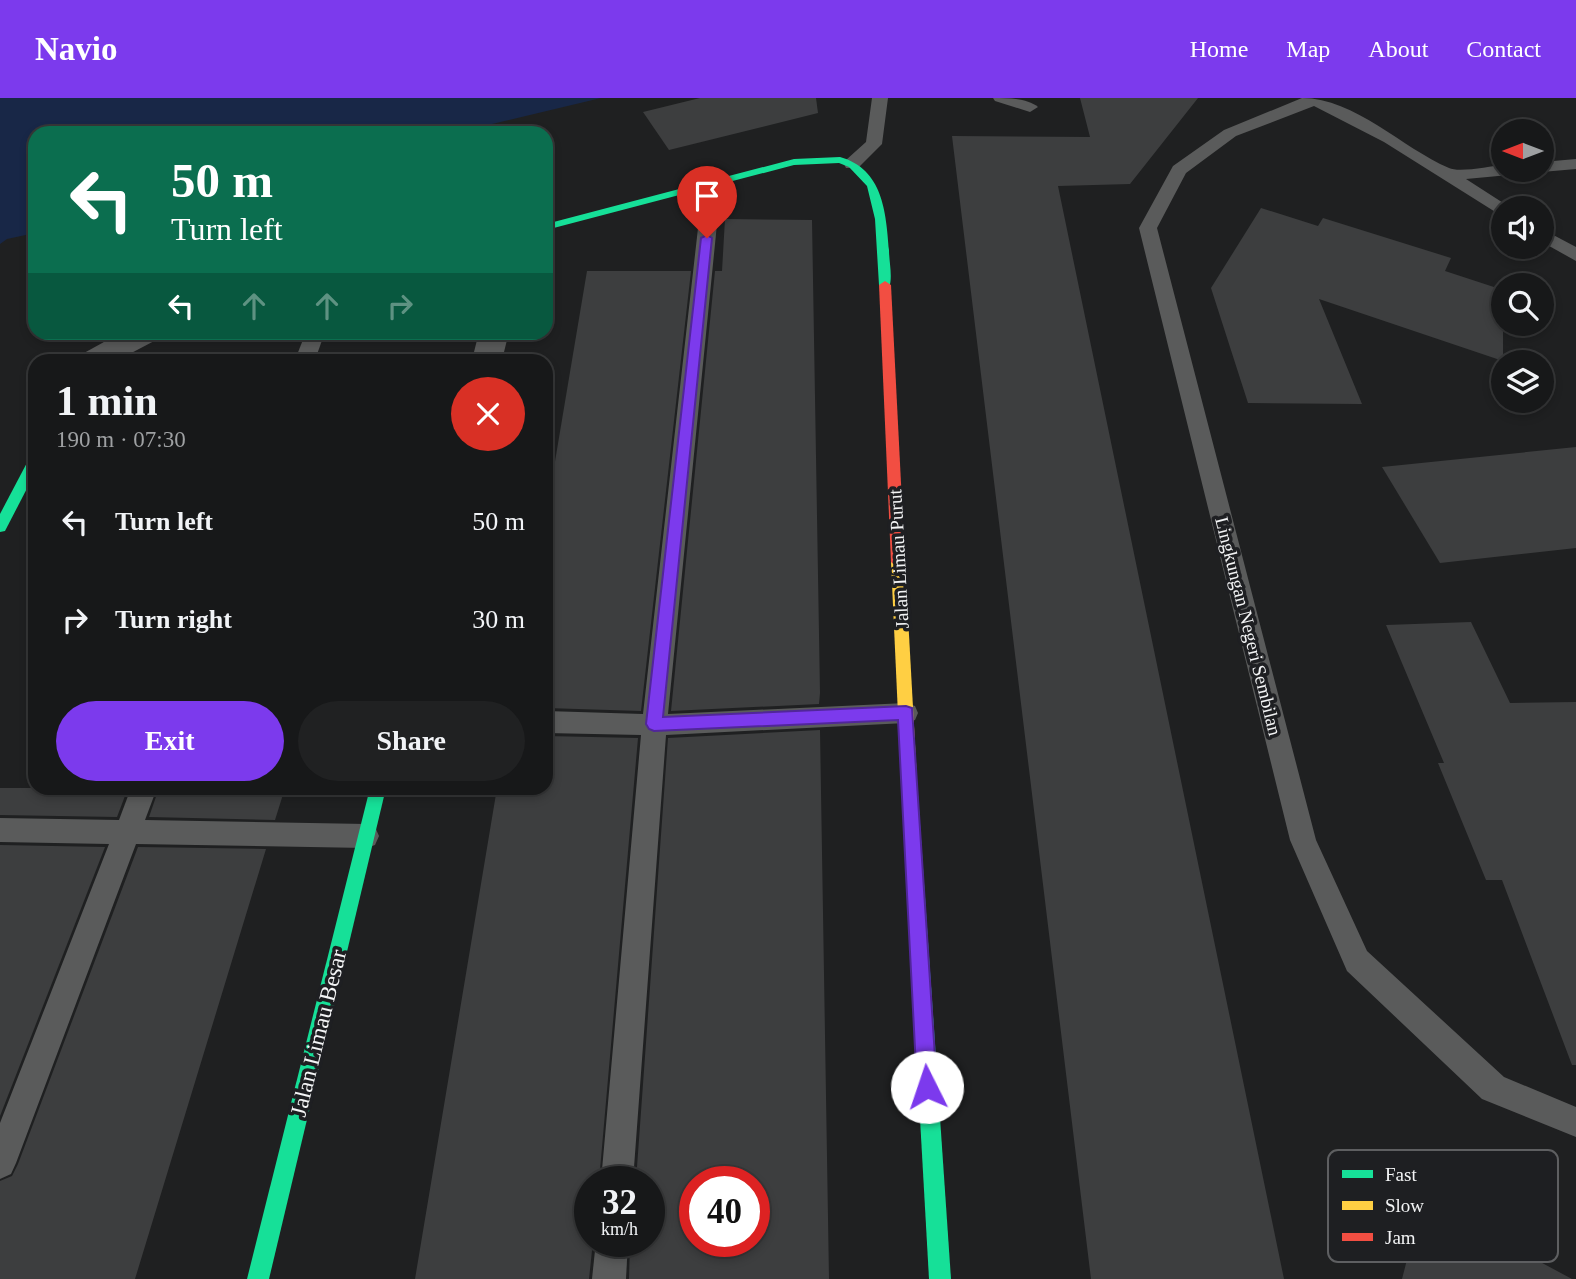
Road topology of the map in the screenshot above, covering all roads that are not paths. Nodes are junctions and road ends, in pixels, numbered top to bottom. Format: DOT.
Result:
graph roads {
  1 [pos="880,98"];
  2 [pos="1001,98"];
  3 [pos="1312,99"];
  4 [pos="1030,107"];
  5 [pos="852,164"];
  6 [pos="1576,164"];
  7 [pos="1554,166"];
  8 [pos="1491,171"];
  9 [pos="1448,175"];
  10 [pos="712,184"];
  11 [pos="1491,202"];
  12 [pos="553,225"];
  13 [pos="1554,241"];
  14 [pos="1576,255"];
  15 [pos="133,340"];
  16 [pos="106,354"];
  17 [pos="28,473"];
  18 [pos="0,527"];
  19 [pos="906,713"];
  20 [pos="553,722"];
  21 [pos="654,724"];
  22 [pos="141,795"];
  23 [pos="376,795"];
  24 [pos="0,830"];
  25 [pos="127,832"];
  26 [pos="366,836"];
  27 [pos="1576,1122"];
  28 [pos="0,1163"];
  29 [pos="618,1166"];
  30 [pos="611,1257"];
  31 [pos="258,1279"];
  32 [pos="609,1279"];
  33 [pos="940,1279"];
  1 -- 5 [label="lane"];
  2 -- 4 [label="lane"];
  3 -- 9 [label="lane"];
  3 -- 27 [label="lane, Lingkungan Negeri Sembilan"];
  5 -- 10 [label="street"];
  5 -- 19 [label="street, Jalan Limau Purut"];
  6 -- 7 [label="lane"];
  8 -- 9 [label="lane"];
  9 -- 11 [label="lane"];
  10 -- 12 [label="street"];
  10 -- 21 [label="lane"];
  13 -- 14 [label="lane"];
  15 -- 16 [label="street"];
  17 -- 18 [label="street"];
  19 -- 21 [label="lane"];
  19 -- 33 [label="street, Jalan Limau Purut"];
  20 -- 21 [label="lane"];
  21 -- 29 [label="lane"];
  22 -- 25 [label="lane"];
  23 -- 26 [label="street, Jalan Limau Besar"];
  24 -- 25 [label="lane"];
  25 -- 26 [label="lane"];
  25 -- 28 [label="lane"];
  26 -- 31 [label="street, Jalan Limau Besar"];
  30 -- 32 [label="lane"];
}
